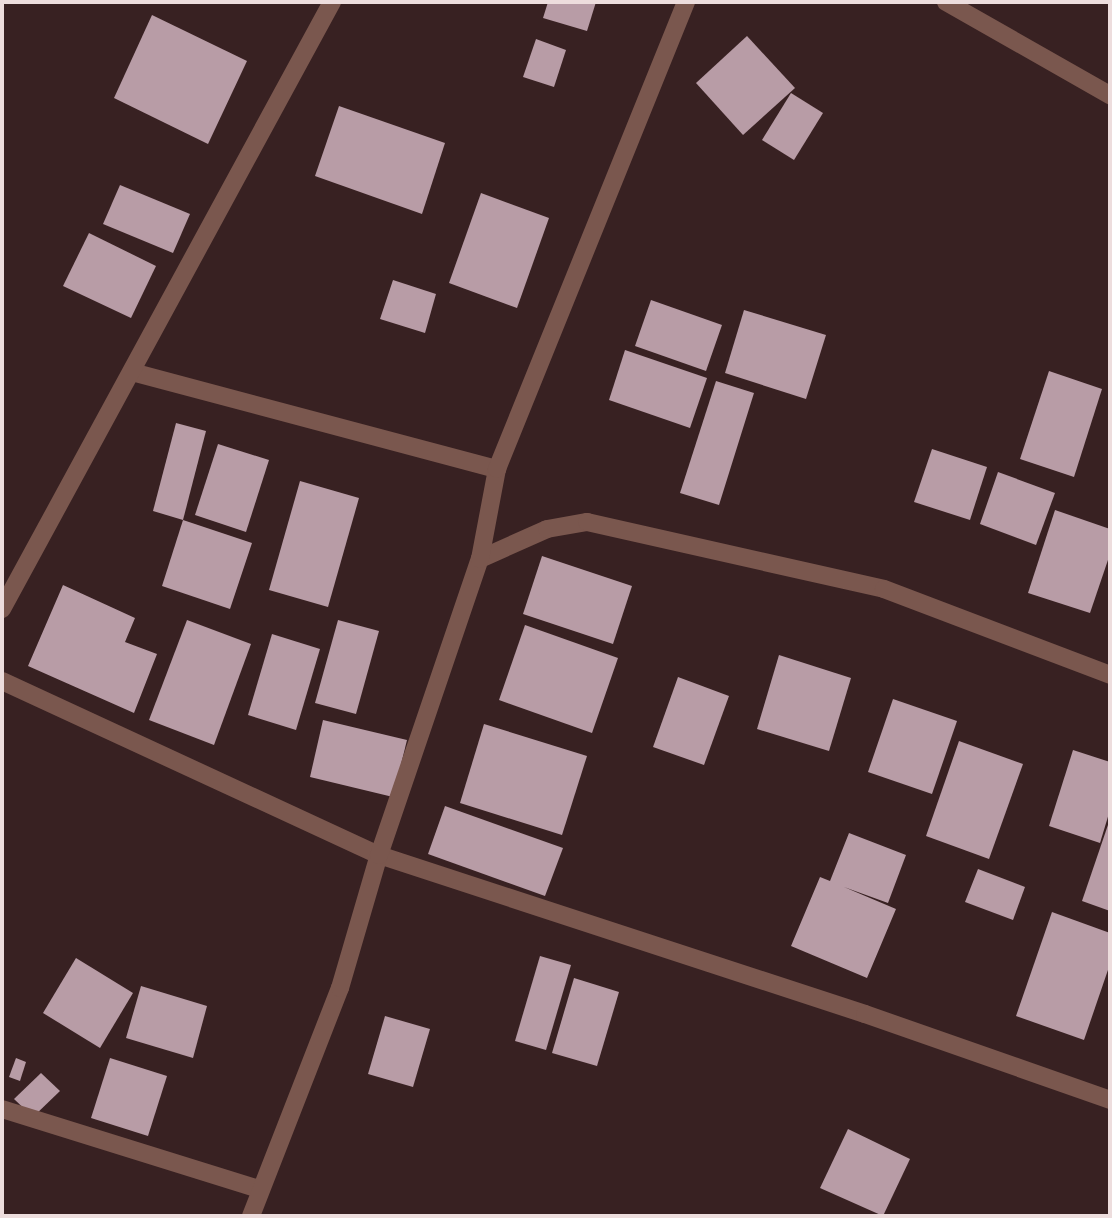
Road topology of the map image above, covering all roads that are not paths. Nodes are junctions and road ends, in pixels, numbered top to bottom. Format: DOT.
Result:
graph roads {
  1 [pos="332,2"];
  2 [pos="686,2"];
  3 [pos="946,2"];
  4 [pos="1110,95"];
  5 [pos="132,372"];
  6 [pos="497,469"];
  7 [pos="480,559"];
  8 [pos="2,609"];
  9 [pos="1110,675"];
  10 [pos="2,681"];
  11 [pos="379,855"];
  12 [pos="1110,1100"];
  13 [pos="2,1110"];
  14 [pos="259,1189"];
  15 [pos="251,1216"];
  1 -- 5 [label="street"];
  2 -- 6 [label="street"];
  3 -- 4 [label="street"];
  5 -- 6 [label="street"];
  5 -- 8 [label="street"];
  6 -- 7 [label="street"];
  7 -- 9 [label="street"];
  7 -- 11 [label="street"];
  10 -- 11 [label="street"];
  11 -- 12 [label="street"];
  11 -- 14 [label="street"];
  13 -- 14 [label="street"];
  14 -- 15 [label="street"];
}
